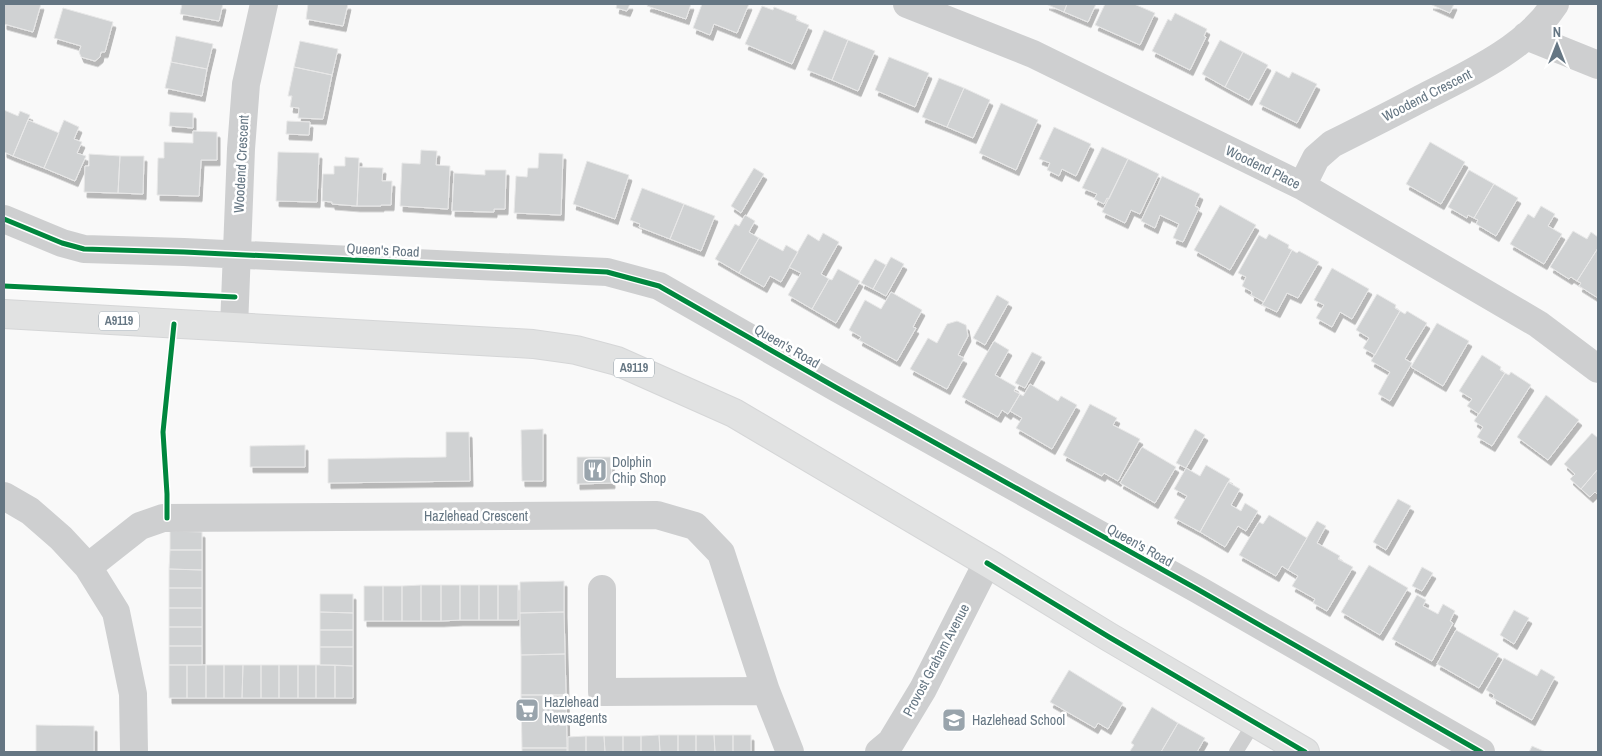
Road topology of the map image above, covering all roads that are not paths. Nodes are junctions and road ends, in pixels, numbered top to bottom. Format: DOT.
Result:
graph roads {
  1 [pos="264,4"];
  2 [pos="907,4"];
  3 [pos="1555,4"];
  4 [pos="1526,36"];
  5 [pos="1598,65"];
  6 [pos="1302,186"];
  7 [pos="4,219"];
  8 [pos="237,254"];
  9 [pos="4,314"];
  10 [pos="234,327"];
  11 [pos="1598,369"];
  12 [pos="4,496"];
  13 [pos="987,563"];
  14 [pos="88,567"];
  15 [pos="602,589"];
  16 [pos="766,691"];
  17 [pos="1254,722"];
  18 [pos="134,752"];
  19 [pos="790,752"];
  20 [pos="879,752"];
  21 [pos="1236,752"];
  22 [pos="1305,752"];
  23 [pos="1481,752"];
  1 -- 8 [label="street, Woodend Crescent"];
  2 -- 6 [label="street, Woodend Place"];
  3 -- 4 [label="street, Woodend Crescent"];
  4 -- 5 [label="street"];
  4 -- 6 [label="street, Woodend Crescent"];
  6 -- 11 [label="street, Woodend Place"];
  7 -- 8 [label="street, Queen's Road"];
  8 -- 10 [label="street, Woodend Crescent"];
  8 -- 23 [label="street, Queen's Road"];
  9 -- 10 [label="main road, A9119"];
  10 -- 13 [label="main road, A9119"];
  12 -- 14 [label="street"];
  13 -- 17 [label="main road, A9119"];
  13 -- 20 [label="street, Provost Graham Avenue"];
  14 -- 16 [label="street, Hazlehead Crescent"];
  14 -- 18 [label="street"];
  15 -- 16 [label="street"];
  16 -- 19 [label="street, Hazlehead Crescent"];
  17 -- 21 [label="lane"];
  17 -- 22 [label="main road, A9119"];
}
